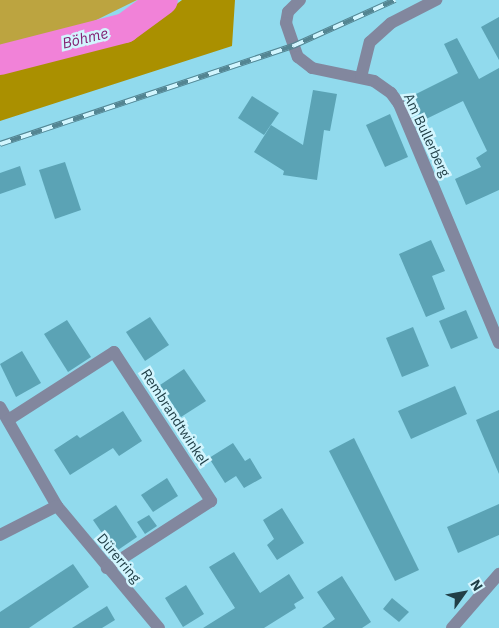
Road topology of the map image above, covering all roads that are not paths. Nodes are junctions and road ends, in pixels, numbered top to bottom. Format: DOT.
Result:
graph roads {
  1 [pos="300,0"];
  2 [pos="436,0"];
  3 [pos="361,77"];
  4 [pos="499,343"];
  5 [pos="0,407"];
  6 [pos="8,420"];
  7 [pos="57,506"];
  8 [pos="0,535"];
  9 [pos="107,568"];
  10 [pos="499,574"];
  11 [pos="160,628"];
  12 [pos="452,628"];
  1 -- 3 [label="street, Am Bullerberg"];
  2 -- 3 [label="street"];
  3 -- 4 [label="street, Am Bullerberg"];
  5 -- 6 [label="street, Dürerring"];
  6 -- 7 [label="street, Dürerring"];
  6 -- 9 [label="street, Rembrandtwinkel"];
  7 -- 8 [label="street"];
  7 -- 9 [label="street, Dürerring"];
  9 -- 11 [label="street, Dürerring"];
  10 -- 12 [label="street"];
}
